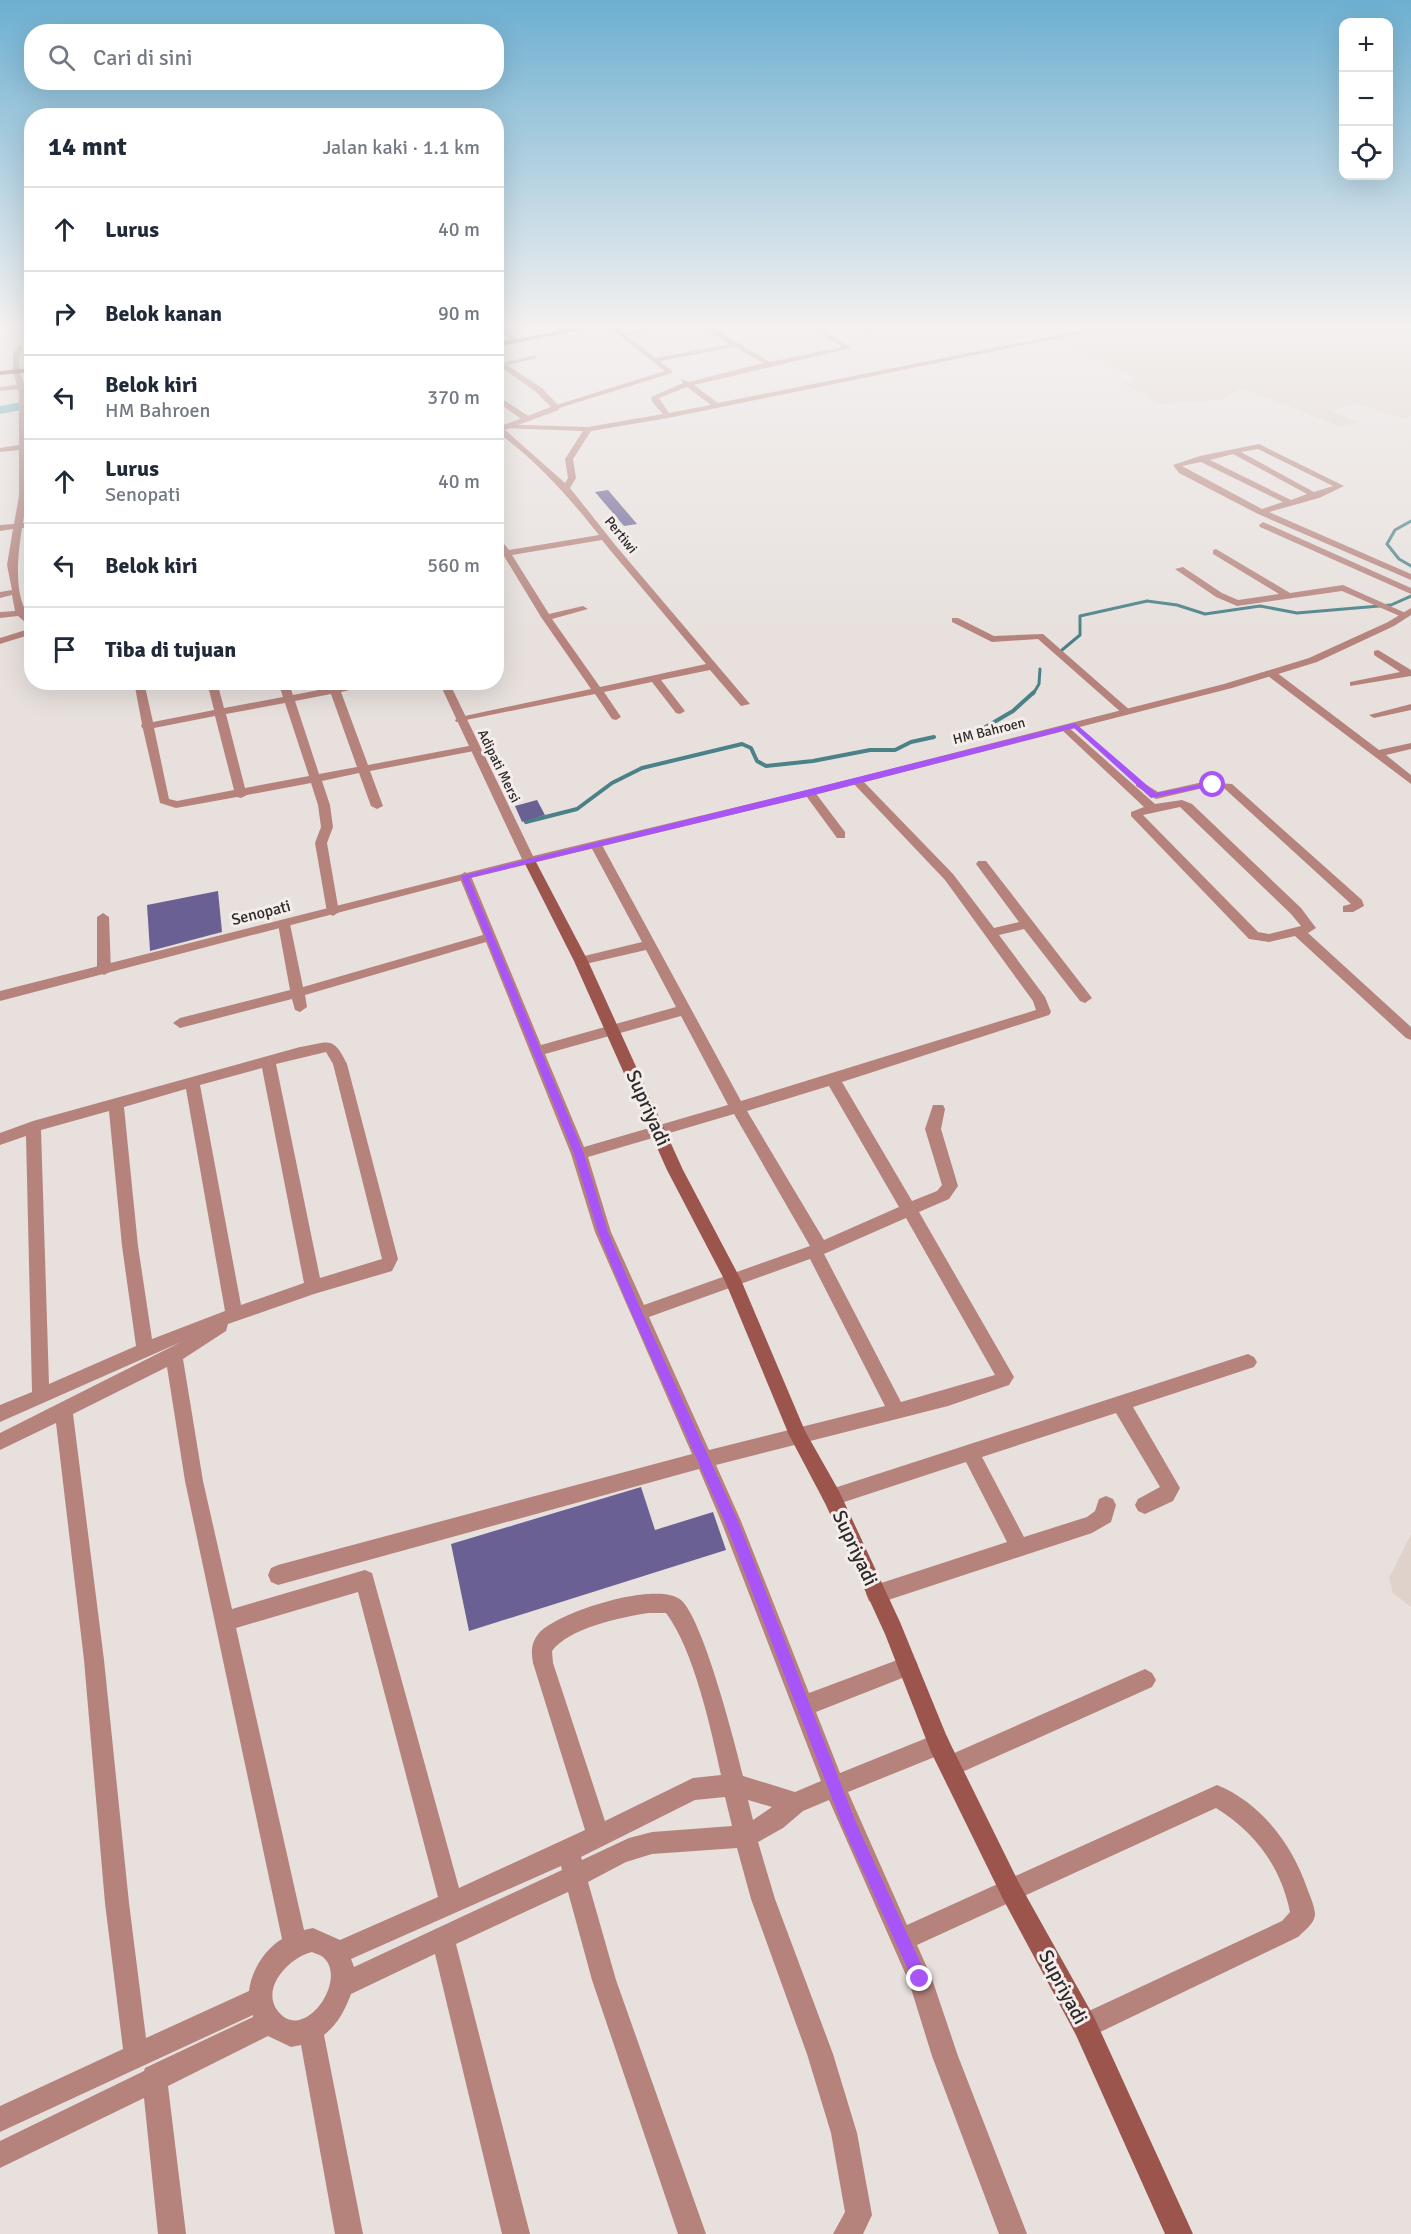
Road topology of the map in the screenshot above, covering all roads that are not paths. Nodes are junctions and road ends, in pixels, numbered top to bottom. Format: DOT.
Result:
graph roads {
  1 [pos="555,430"];
  2 [pos="603,430"];
  3 [pos="504,432"];
  4 [pos="586,434"];
  5 [pos="24,447"];
  6 [pos="0,450"];
  7 [pos="1233,451"];
  8 [pos="1200,458"];
  9 [pos="1245,480"];
  10 [pos="24,483"];
  11 [pos="566,488"];
  12 [pos="1215,489"];
  13 [pos="1316,496"];
  14 [pos="1291,503"];
  15 [pos="1261,512"];
  16 [pos="1263,525"];
  17 [pos="24,526"];
  18 [pos="17,527"];
  19 [pos="0,528"];
  20 [pos="604,537"];
  21 [pos="1216,552"];
  22 [pos="504,554"];
  23 [pos="504,557"];
  24 [pos="12,565"];
  25 [pos="0,568"];
  26 [pos="1180,569"];
  27 [pos="1411,577"];
  28 [pos="0,586"];
  29 [pos="15,588"];
  30 [pos="1406,589"];
  31 [pos="0,595"];
  32 [pos="1290,597"];
  33 [pos="583,609"];
  34 [pos="1407,612"];
  35 [pos="20,613"];
  36 [pos="0,615"];
  37 [pos="24,617"];
  38 [pos="546,617"];
  39 [pos="955,620"];
  40 [pos="1019,625"];
  41 [pos="24,634"];
  42 [pos="1036,634"];
  43 [pos="0,641"];
  44 [pos="1378,653"];
  45 [pos="713,666"];
  46 [pos="1409,673"];
  47 [pos="1272,674"];
  48 [pos="655,679"];
  49 [pos="1354,684"];
  50 [pos="140,690"];
  51 [pos="214,690"];
  52 [pos="286,690"];
  53 [pos="340,690"];
  54 [pos="447,690"];
  55 [pos="335,691"];
  56 [pos="597,692"];
  57 [pos="289,699"];
  58 [pos="745,704"];
  59 [pos="1411,707"];
  60 [pos="680,711"];
  61 [pos="221,712"];
  62 [pos="1127,712"];
  63 [pos="1374,714"];
  64 [pos="616,717"];
  65 [pos="460,720"];
  66 [pos="146,726"];
  67 [pos="1071,726"];
  68 [pos="1411,746"];
  69 [pos="474,748"];
  70 [pos="1377,754"];
  71 [pos="364,771"];
  72 [pos="317,780"];
  73 [pos="857,781"];
  74 [pos="1411,782"];
  75 [pos="810,793"];
  76 [pos="241,795"];
  77 [pos="377,806"];
  78 [pos="1152,808"];
  79 [pos="841,835"];
  80 [pos="596,845"];
  81 [pos="530,862"];
  82 [pos="982,864"];
  83 [pos="465,876"];
  84 [pos="1348,909"];
  85 [pos="333,912"];
  86 [pos="103,917"];
  87 [pos="284,924"];
  88 [pos="1027,924"];
  89 [pos="1299,932"];
  90 [pos="990,933"];
  91 [pos="489,937"];
  92 [pos="648,945"];
  93 [pos="581,961"];
  94 [pos="104,971"];
  95 [pos="0,996"];
  96 [pos="1085,998"];
  97 [pos="299,1000"];
  98 [pos="684,1010"];
  99 [pos="180,1023"];
  100 [pos="613,1030"];
  101 [pos="1411,1035"];
  102 [pos="537,1051"];
  103 [pos="268,1061"];
  104 [pos="833,1080"];
  105 [pos="192,1082"];
  106 [pos="116,1105"];
  107 [pos="737,1107"];
  108 [pos="938,1109"];
  109 [pos="33,1127"];
  110 [pos="658,1130"];
  111 [pos="0,1139"];
  112 [pos="579,1154"];
  113 [pos="909,1211"];
  114 [pos="817,1250"];
  115 [pos="733,1280"];
  116 [pos="313,1287"];
  117 [pos="638,1314"];
  118 [pos="234,1315"];
  119 [pos="145,1350"];
  120 [pos="174,1356"];
  121 [pos="1248,1362"];
  122 [pos="107,1366"];
  123 [pos="111,1385"];
  124 [pos="41,1396"];
  125 [pos="1120,1403"];
  126 [pos="63,1409"];
  127 [pos="896,1410"];
  128 [pos="0,1414"];
  129 [pos="798,1435"];
  130 [pos="1,1439"];
  131 [pos="970,1452"];
  132 [pos="705,1460"];
  133 [pos="832,1497"];
  134 [pos="1107,1505"];
  135 [pos="1145,1505"];
  136 [pos="1020,1548"];
  137 [pos="278,1575"];
  138 [pos="876,1594"];
  139 [pos="224,1621"];
  140 [pos="908,1666"];
  141 [pos="1145,1680"];
  142 [pos="804,1706"];
  143 [pos="939,1744"];
  144 [pos="951,1766"];
  145 [pos="736,1785"];
  146 [pos="835,1789"];
  147 [pos="795,1803"];
  148 [pos="598,1834"];
  149 [pos="746,1837"];
  150 [pos="568,1851"];
  151 [pos="576,1876"];
  152 [pos="1011,1891"];
  153 [pos="451,1902"];
  154 [pos="443,1938"];
  155 [pos="903,1939"];
  156 [pos="295,1943"];
  157 [pos="336,1954"];
  158 [pos="342,1985"];
  159 [pos="262,1998"];
  160 [pos="270,2022"];
  161 [pos="1084,2026"];
  162 [pos="311,2030"];
  163 [pos="136,2055"];
  164 [pos="154,2077"];
  165 [pos="0,2119"];
  166 [pos="0,2155"];
  167 [pos="172,2234"];
  168 [pos="349,2234"];
  169 [pos="516,2234"];
  170 [pos="692,2234"];
  171 [pos="847,2234"];
  172 [pos="1013,2234"];
  173 [pos="1179,2234"];
  1 -- 4 [label="street"];
  2 -- 4 [label="street"];
  3 -- 11 [label="street, Pertiwi"];
  4 -- 11 [label="street"];
  5 -- 6 [label="street"];
  7 -- 8 [label="street"];
  7 -- 13 [label="street"];
  7 -- 13 [label="street"];
  8 -- 9 [label="street"];
  8 -- 12 [label="street"];
  9 -- 12 [label="street"];
  9 -- 14 [label="street"];
  10 -- 18 [label="street"];
  11 -- 20 [label="street, Pertiwi"];
  12 -- 15 [label="street"];
  13 -- 14 [label="street"];
  14 -- 15 [label="street"];
  15 -- 27 [label="street"];
  16 -- 30 [label="street"];
  17 -- 18 [label="street"];
  18 -- 19 [label="street"];
  18 -- 24 [label="street"];
  20 -- 22 [label="street"];
  20 -- 45 [label="street, Pertiwi"];
  21 -- 32 [label="street"];
  23 -- 38 [label="street"];
  24 -- 25 [label="street"];
  24 -- 29 [label="street"];
  26 -- 32 [label="street"];
  28 -- 29 [label="street"];
  29 -- 31 [label="street"];
  29 -- 35 [label="street"];
  32 -- 34 [label="street"];
  33 -- 38 [label="street"];
  34 -- 47 [label="street, HM Bahroen"];
  35 -- 36 [label="street"];
  35 -- 37 [label="street"];
  38 -- 56 [label="street"];
  39 -- 42 [label="street"];
  40 -- 42 [label="street"];
  41 -- 43 [label="street"];
  42 -- 62 [label="street"];
  44 -- 46 [label="street"];
  45 -- 48 [label="street"];
  45 -- 58 [label="street, Pertiwi"];
  46 -- 49 [label="street"];
  47 -- 62 [label="street, HM Bahroen"];
  47 -- 70 [label="street"];
  48 -- 56 [label="street"];
  48 -- 60 [label="street"];
  50 -- 66 [label="street"];
  51 -- 61 [label="street"];
  52 -- 57 [label="street"];
  53 -- 55 [label="street"];
  54 -- 65 [label="street, Adipati Mersi"];
  55 -- 57 [label="street"];
  55 -- 71 [label="street"];
  56 -- 64 [label="street"];
  56 -- 65 [label="street"];
  57 -- 61 [label="street"];
  57 -- 72 [label="street"];
  59 -- 63 [label="street"];
  61 -- 66 [label="street"];
  61 -- 76 [label="street"];
  62 -- 67 [label="street, HM Bahroen"];
  65 -- 69 [label="street, Adipati Mersi"];
  66 -- 76 [label="street"];
  67 -- 73 [label="street, HM Bahroen"];
  67 -- 78 [label="street"];
  67 -- 84 [label="street"];
  68 -- 70 [label="street"];
  69 -- 71 [label="street"];
  69 -- 81 [label="street, Adipati Mersi"];
  70 -- 74 [label="street"];
  71 -- 72 [label="street"];
  71 -- 77 [label="street"];
  72 -- 76 [label="street"];
  72 -- 85 [label="street"];
  73 -- 75 [label="street, HM Bahroen"];
  73 -- 90 [label="street"];
  75 -- 79 [label="street"];
  75 -- 80 [label="street, HM Bahroen"];
  78 -- 89 [label="street"];
  78 -- 89 [label="street"];
  80 -- 81 [label="street, HM Bahroen"];
  80 -- 92 [label="street"];
  81 -- 83 [label="street, Senopati"];
  81 -- 93 [label="main road, Supriyadi"];
  82 -- 88 [label="street"];
  83 -- 85 [label="street, Senopati"];
  83 -- 91 [label="street"];
  85 -- 87 [label="street, Senopati"];
  86 -- 94 [label="street"];
  87 -- 94 [label="street, Senopati"];
  87 -- 97 [label="street"];
  88 -- 90 [label="street"];
  88 -- 96 [label="street"];
  89 -- 101 [label="street"];
  90 -- 104 [label="street"];
  91 -- 97 [label="street"];
  91 -- 102 [label="street"];
  92 -- 93 [label="street"];
  92 -- 98 [label="street"];
  93 -- 100 [label="main road, Supriyadi"];
  94 -- 95 [label="street, Senopati"];
  97 -- 99 [label="street"];
  98 -- 100 [label="street"];
  98 -- 107 [label="street"];
  100 -- 102 [label="street"];
  100 -- 110 [label="main road, Supriyadi"];
  102 -- 112 [label="street"];
  103 -- 105 [label="street"];
  103 -- 116 [label="street"];
  103 -- 116 [label="street"];
  104 -- 107 [label="street"];
  104 -- 113 [label="street"];
  105 -- 106 [label="street"];
  105 -- 118 [label="street"];
  106 -- 109 [label="street"];
  106 -- 119 [label="street"];
  107 -- 110 [label="street"];
  107 -- 114 [label="street"];
  108 -- 113 [label="street"];
  109 -- 111 [label="street"];
  109 -- 124 [label="street"];
  110 -- 112 [label="street"];
  110 -- 115 [label="main road, Supriyadi"];
  112 -- 117 [label="street"];
  113 -- 114 [label="street"];
  113 -- 127 [label="street"];
  114 -- 115 [label="street"];
  114 -- 127 [label="street"];
  115 -- 117 [label="street"];
  115 -- 129 [label="main road, Supriyadi"];
  116 -- 118 [label="street"];
  117 -- 132 [label="street"];
  118 -- 119 [label="street"];
  118 -- 120 [label="street"];
  119 -- 122 [label="street"];
  120 -- 123 [label="street"];
  120 -- 139 [label="street"];
  121 -- 125 [label="street"];
  122 -- 123 [label="street"];
  122 -- 124 [label="street"];
  123 -- 126 [label="street"];
  124 -- 128 [label="street"];
  125 -- 131 [label="street"];
  125 -- 135 [label="street"];
  126 -- 130 [label="street"];
  126 -- 163 [label="street"];
  127 -- 129 [label="street"];
  129 -- 132 [label="street"];
  129 -- 133 [label="main road, Supriyadi"];
  131 -- 133 [label="street"];
  131 -- 136 [label="street"];
  132 -- 137 [label="street"];
  132 -- 142 [label="street"];
  133 -- 138 [label="main road, Supriyadi"];
  134 -- 136 [label="street"];
  136 -- 138 [label="street"];
  138 -- 140 [label="main road, Supriyadi"];
  139 -- 153 [label="street"];
  139 -- 156 [label="street"];
  140 -- 142 [label="street"];
  140 -- 143 [label="main road, Supriyadi"];
  141 -- 144 [label="street"];
  142 -- 146 [label="street"];
  143 -- 144 [label="main road, Supriyadi"];
  143 -- 146 [label="street"];
  144 -- 152 [label="main road, Supriyadi"];
  145 -- 147 [label="street"];
  145 -- 148 [label="street"];
  145 -- 148 [label="street"];
  145 -- 149 [label="street"];
  146 -- 147 [label="street"];
  146 -- 155 [label="street"];
  147 -- 149 [label="street"];
  148 -- 150 [label="street"];
  149 -- 151 [label="street"];
  149 -- 171 [label="street"];
  150 -- 151 [label="street"];
  150 -- 153 [label="street"];
  151 -- 154 [label="street"];
  151 -- 170 [label="street"];
  152 -- 155 [label="street"];
  152 -- 161 [label="main road, Supriyadi"];
  152 -- 161 [label="street"];
  153 -- 157 [label="street"];
  154 -- 158 [label="street"];
  154 -- 169 [label="street"];
  155 -- 172 [label="street"];
  156 -- 157 [label="street"];
  156 -- 159 [label="street"];
  157 -- 158 [label="street"];
  158 -- 162 [label="street"];
  159 -- 160 [label="street"];
  159 -- 163 [label="street"];
  160 -- 162 [label="street"];
  160 -- 164 [label="street"];
  161 -- 173 [label="main road, Supriyadi"];
  162 -- 168 [label="street"];
  163 -- 165 [label="street"];
  164 -- 166 [label="street"];
  164 -- 167 [label="street"];
}
